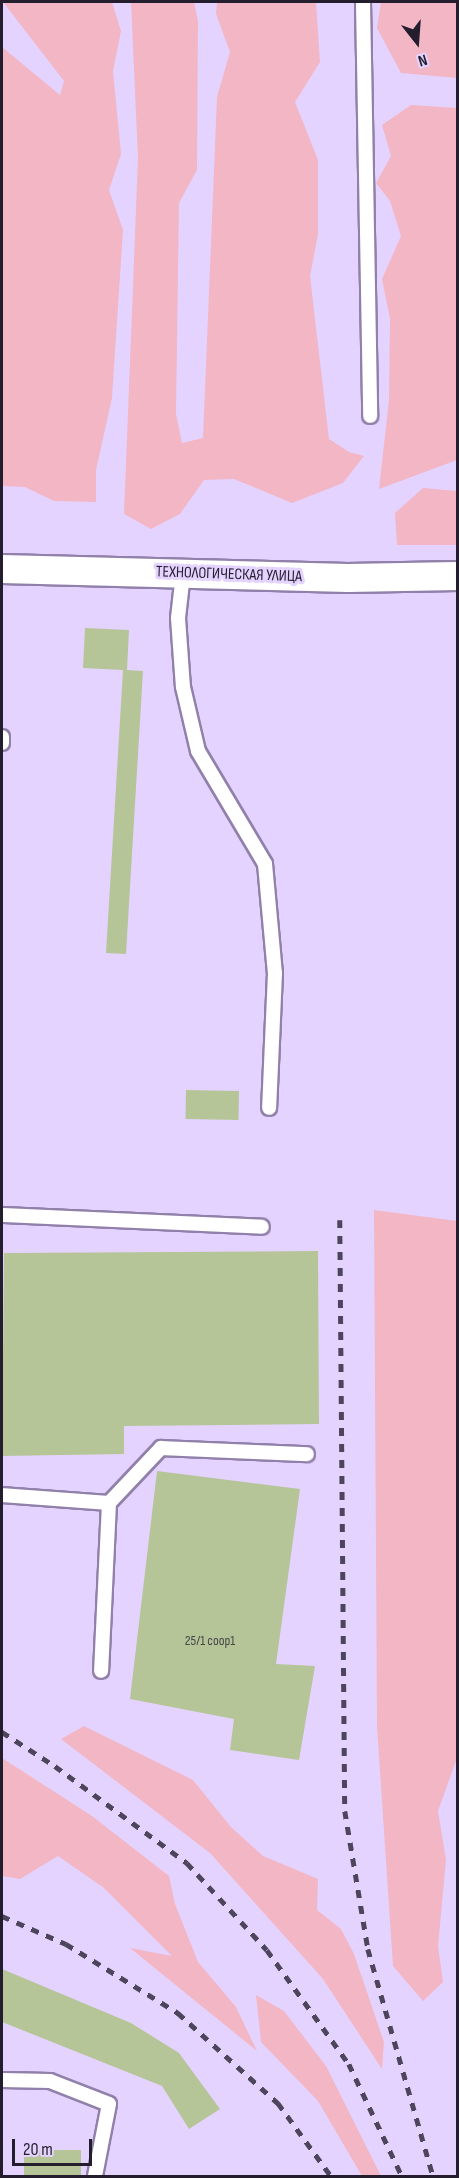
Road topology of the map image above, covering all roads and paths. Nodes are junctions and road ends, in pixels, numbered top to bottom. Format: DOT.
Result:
graph roads {
  1 [pos="363,2"];
  2 [pos="370,416"];
  3 [pos="2,569"];
  4 [pos="183,574"];
  5 [pos="458,576"];
  6 [pos="2,737"];
  7 [pos="2,743"];
  8 [pos="269,1108"];
  9 [pos="2,1215"];
  10 [pos="262,1227"];
  11 [pos="307,1454"];
  12 [pos="2,1495"];
  13 [pos="109,1503"];
  14 [pos="101,1671"];
  15 [pos="2,2080"];
  16 [pos="95,2176"];
  1 -- 2 [label="lane"];
  3 -- 4 [label="street, ТЕХНОЛОГИЧЕСКАЯ УЛИЦА"];
  4 -- 5 [label="street, ТЕХНОЛОГИЧЕСКАЯ УЛИЦА"];
  4 -- 8 [label="lane"];
  6 -- 7 [label="lane"];
  9 -- 10 [label="lane"];
  11 -- 13 [label="lane"];
  12 -- 13 [label="lane"];
  13 -- 14 [label="lane"];
  15 -- 16 [label="lane"];
}
